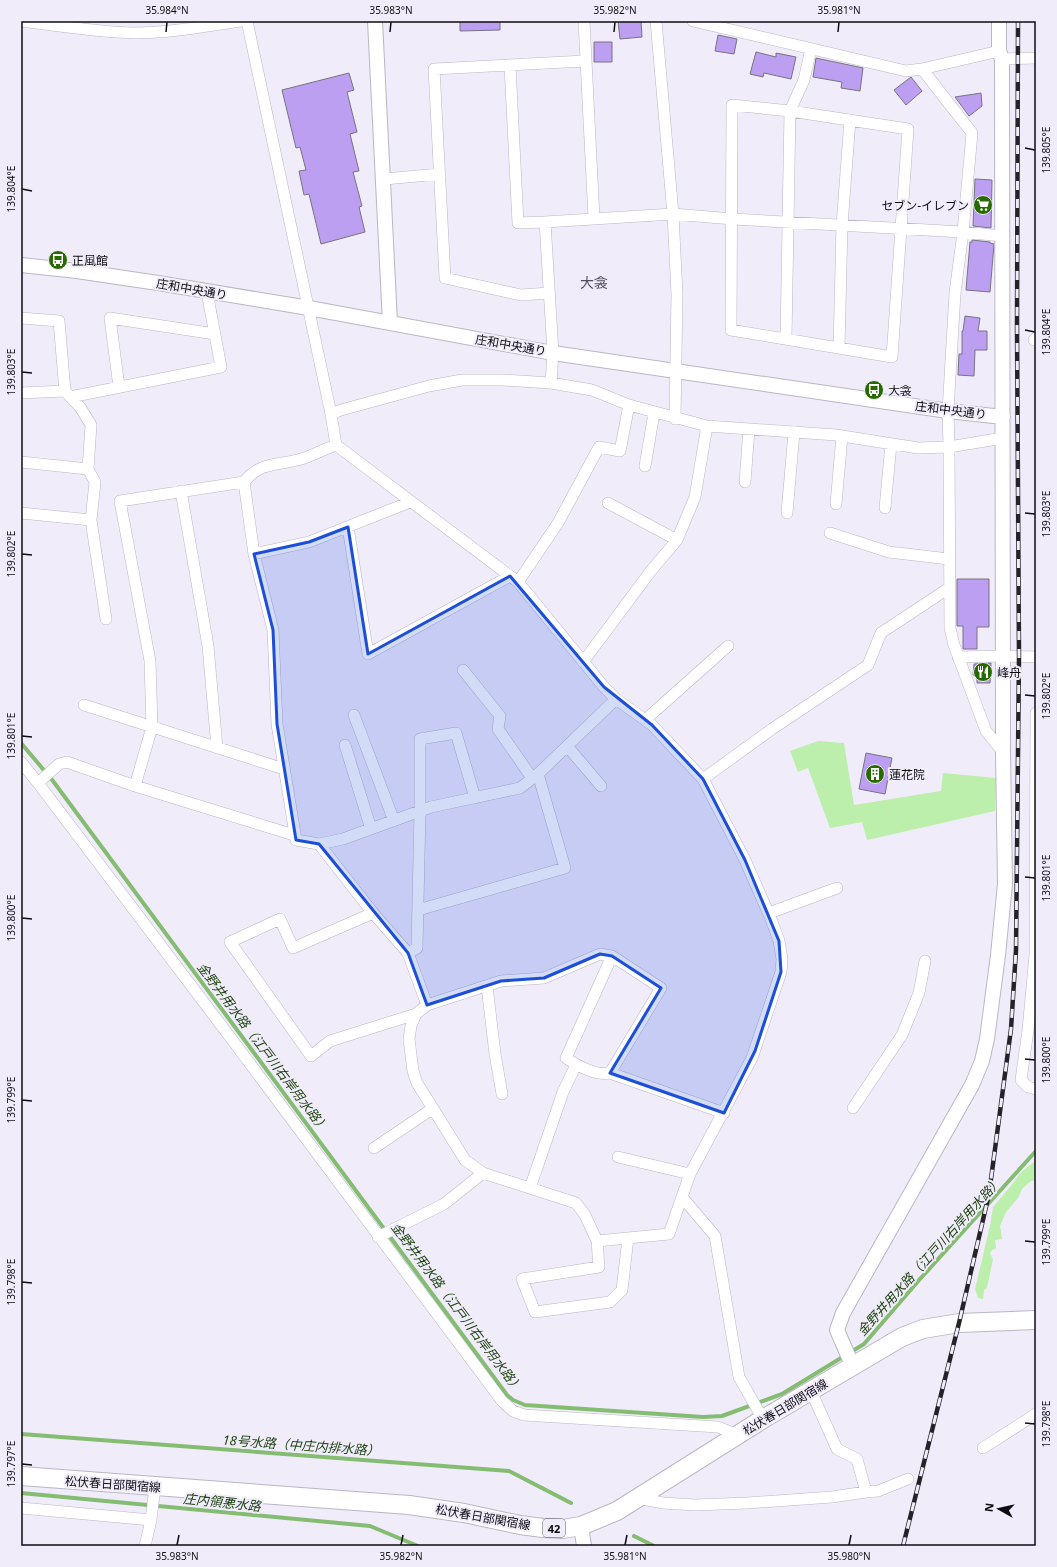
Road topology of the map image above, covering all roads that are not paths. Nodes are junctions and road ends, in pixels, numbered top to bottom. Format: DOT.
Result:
graph roads {
  1 [pos="21,21"];
  2 [pos="242,21"];
  3 [pos="247,21"];
  4 [pos="375,21"];
  5 [pos="584,21"];
  6 [pos="656,21"];
  7 [pos="694,21"];
  8 [pos="998,21"];
  9 [pos="811,49"];
  10 [pos="1000,55"];
  11 [pos="1036,58"];
  12 [pos="585,62"];
  13 [pos="510,66"];
  14 [pos="922,69"];
  15 [pos="790,111"];
  16 [pos="850,120"];
  17 [pos="440,174"];
  18 [pos="384,179"];
  19 [pos="673,214"];
  20 [pos="594,218"];
  21 [pos="733,219"];
  22 [pos="545,222"];
  23 [pos="788,222"];
  24 [pos="842,225"];
  25 [pos="900,229"];
  26 [pos="963,232"];
  27 [pos="1002,236"];
  28 [pos="21,266"];
  29 [pos="207,292"];
  30 [pos="549,293"];
  31 [pos="309,308"];
  32 [pos="21,318"];
  33 [pos="390,323"];
  34 [pos="215,334"];
  35 [pos="786,339"];
  36 [pos="839,348"];
  37 [pos="553,353"];
  38 [pos="675,371"];
  39 [pos="551,383"];
  40 [pos="119,387"];
  41 [pos="21,393"];
  42 [pos="68,394"];
  43 [pos="629,405"];
  44 [pos="948,411"];
  45 [pos="654,413"];
  46 [pos="331,414"];
  47 [pos="1003,417"];
  48 [pos="675,419"];
  49 [pos="706,426"];
  50 [pos="749,429"];
  51 [pos="794,432"];
  52 [pos="842,436"];
  53 [pos="1003,438"];
  54 [pos="336,444"];
  55 [pos="891,444"];
  56 [pos="949,446"];
  57 [pos="21,462"];
  58 [pos="645,466"];
  59 [pos="88,469"];
  60 [pos="244,482"];
  61 [pos="746,482"];
  62 [pos="181,491"];
  63 [pos="410,502"];
  64 [pos="608,503"];
  65 [pos="836,504"];
  66 [pos="885,508"];
  67 [pos="787,513"];
  68 [pos="21,514"];
  69 [pos="91,520"];
  70 [pos="348,526"];
  71 [pos="830,533"];
  72 [pos="677,540"];
  73 [pos="254,554"];
  74 [pos="949,559"];
  75 [pos="514,579"];
  76 [pos="949,588"];
  77 [pos="106,620"];
  78 [pos="728,646"];
  79 [pos="1003,656"];
  80 [pos="958,657"];
  81 [pos="1036,657"];
  82 [pos="583,662"];
  83 [pos="463,670"];
  84 [pos="616,699"];
  85 [pos="84,705"];
  86 [pos="1036,713"];
  87 [pos="354,715"];
  88 [pos="645,720"];
  89 [pos="152,727"];
  90 [pos="345,745"];
  91 [pos="567,746"];
  92 [pos="217,748"];
  93 [pos="1003,752"];
  94 [pos="21,762"];
  95 [pos="284,769"];
  96 [pos="535,776"];
  97 [pos="703,779"];
  98 [pos="38,783"];
  99 [pos="135,786"];
  100 [pos="601,786"];
  101 [pos="475,798"];
  102 [pos="1035,807"];
  103 [pos="420,811"];
  104 [pos="394,821"];
  105 [pos="371,829"];
  106 [pos="294,835"];
  107 [pos="319,844"];
  108 [pos="838,888"];
  109 [pos="418,910"];
  110 [pos="373,913"];
  111 [pos="768,913"];
  112 [pos="408,953"];
  113 [pos="612,956"];
  114 [pos="924,961"];
  115 [pos="487,986"];
  116 [pos="427,1005"];
  117 [pos="416,1014"];
  118 [pos="576,1065"];
  119 [pos="610,1074"];
  120 [pos="1036,1089"];
  121 [pos="502,1094"];
  122 [pos="853,1108"];
  123 [pos="432,1109"];
  124 [pos="724,1113"];
  125 [pos="374,1148"];
  126 [pos="618,1157"];
  127 [pos="483,1173"];
  128 [pos="690,1174"];
  129 [pos="530,1188"];
  130 [pos="682,1197"];
  131 [pos="378,1237"];
  132 [pos="628,1238"];
  133 [pos="596,1241"];
  134 [pos="1036,1320"];
  135 [pos="853,1366"];
  136 [pos="811,1391"];
  137 [pos="1036,1414"];
  138 [pos="763,1419"];
  139 [pos="738,1435"];
  140 [pos="983,1448"];
  141 [pos="21,1476"];
  142 [pos="908,1479"];
  143 [pos="154,1487"];
  144 [pos="866,1492"];
  145 [pos="637,1498"];
  146 [pos="21,1508"];
  147 [pos="152,1520"];
  148 [pos="581,1526"];
  149 [pos="145,1546"];
  150 [pos="584,1546"];
  1 -- 2 [label="street"];
  3 -- 31 [label="street"];
  4 -- 18 [label="street"];
  5 -- 12 [label="street"];
  6 -- 19 [label="street"];
  7 -- 9 [label="street"];
  8 -- 10 [label="street"];
  9 -- 14 [label="street"];
  9 -- 15 [label="street"];
  10 -- 11 [label="street"];
  10 -- 14 [label="street"];
  10 -- 27 [label="street"];
  12 -- 13 [label="street"];
  12 -- 20 [label="street"];
  13 -- 17 [label="street"];
  13 -- 22 [label="street"];
  14 -- 26 [label="street"];
  15 -- 16 [label="street"];
  15 -- 21 [label="street"];
  15 -- 23 [label="street"];
  16 -- 24 [label="street"];
  16 -- 25 [label="street"];
  17 -- 18 [label="street"];
  17 -- 30 [label="street"];
  18 -- 33 [label="street"];
  19 -- 20 [label="street"];
  19 -- 21 [label="street"];
  19 -- 38 [label="street"];
  20 -- 22 [label="street"];
  21 -- 23 [label="street"];
  21 -- 35 [label="street"];
  22 -- 30 [label="street"];
  23 -- 24 [label="street"];
  23 -- 35 [label="street"];
  24 -- 25 [label="street"];
  24 -- 36 [label="street"];
  25 -- 26 [label="street"];
  25 -- 36 [label="street"];
  26 -- 27 [label="street"];
  26 -- 44 [label="street"];
  27 -- 47 [label="street"];
  28 -- 29 [label="street, 庄和中央通り"];
  29 -- 31 [label="street, 庄和中央通り"];
  29 -- 34 [label="street"];
  30 -- 37 [label="street"];
  31 -- 33 [label="street, 庄和中央通り"];
  31 -- 46 [label="street"];
  32 -- 42 [label="street"];
  33 -- 37 [label="street, 庄和中央通り"];
  34 -- 40 [label="street"];
  34 -- 40 [label="street"];
  35 -- 36 [label="street"];
  37 -- 38 [label="street, 庄和中央通り"];
  37 -- 39 [label="street"];
  38 -- 44 [label="street, 庄和中央通り"];
  38 -- 48 [label="street"];
  39 -- 43 [label="street"];
  39 -- 46 [label="street"];
  40 -- 42 [label="street"];
  41 -- 42 [label="street"];
  42 -- 59 [label="street"];
  43 -- 45 [label="street"];
  43 -- 75 [label="street"];
  44 -- 47 [label="street, 庄和中央通り"];
  44 -- 56 [label="street"];
  45 -- 48 [label="street"];
  45 -- 58 [label="street"];
  46 -- 54 [label="street"];
  47 -- 53 [label="street"];
  48 -- 49 [label="street"];
  49 -- 50 [label="street"];
  49 -- 72 [label="street"];
  50 -- 51 [label="street"];
  50 -- 61 [label="street"];
  51 -- 52 [label="street"];
  51 -- 67 [label="street"];
  52 -- 55 [label="street"];
  52 -- 65 [label="street"];
  53 -- 56 [label="street"];
  53 -- 79 [label="street"];
  54 -- 60 [label="street"];
  54 -- 63 [label="street"];
  55 -- 56 [label="street"];
  55 -- 66 [label="street"];
  56 -- 74 [label="street"];
  57 -- 59 [label="street"];
  59 -- 69 [label="street"];
  60 -- 62 [label="street"];
  60 -- 73 [label="street"];
  62 -- 89 [label="street"];
  62 -- 92 [label="street"];
  63 -- 70 [label="street"];
  63 -- 75 [label="street"];
  64 -- 72 [label="street"];
  68 -- 69 [label="street"];
  69 -- 77 [label="street"];
  70 -- 73 [label="street"];
  70 -- 75 [label="street"];
  71 -- 74 [label="street"];
  72 -- 82 [label="street"];
  73 -- 95 [label="street"];
  74 -- 76 [label="street"];
  75 -- 82 [label="street"];
  76 -- 80 [label="street"];
  76 -- 97 [label="street"];
  78 -- 88 [label="street"];
  79 -- 80 [label="street"];
  79 -- 81 [label="street"];
  79 -- 93 [label="street"];
  80 -- 93 [label="street"];
  82 -- 84 [label="street"];
  83 -- 96 [label="street"];
  84 -- 88 [label="street"];
  84 -- 91 [label="street"];
  85 -- 89 [label="street"];
  86 -- 102 [label="street"];
  87 -- 104 [label="street"];
  88 -- 97 [label="street"];
  89 -- 92 [label="street"];
  89 -- 99 [label="street"];
  90 -- 105 [label="street"];
  91 -- 96 [label="street"];
  91 -- 100 [label="street"];
  92 -- 95 [label="street"];
  93 -- 135 [label="street"];
  94 -- 98 [label="street"];
  95 -- 106 [label="street"];
  96 -- 101 [label="street"];
  96 -- 109 [label="street"];
  97 -- 111 [label="street"];
  98 -- 99 [label="street"];
  98 -- 131 [label="street"];
  99 -- 106 [label="street"];
  101 -- 103 [label="street"];
  101 -- 103 [label="street"];
  102 -- 120 [label="street"];
  103 -- 104 [label="street"];
  103 -- 109 [label="street"];
  104 -- 105 [label="street"];
  105 -- 107 [label="street"];
  106 -- 107 [label="street"];
  107 -- 110 [label="street"];
  108 -- 111 [label="street"];
  109 -- 112 [label="street"];
  110 -- 112 [label="street"];
  110 -- 117 [label="street"];
  111 -- 124 [label="street"];
  112 -- 116 [label="street"];
  113 -- 115 [label="street"];
  113 -- 118 [label="street"];
  113 -- 119 [label="street"];
  114 -- 122 [label="street"];
  115 -- 116 [label="street"];
  115 -- 121 [label="street"];
  116 -- 117 [label="street"];
  117 -- 123 [label="street"];
  118 -- 119 [label="street"];
  118 -- 129 [label="street"];
  119 -- 124 [label="street"];
  123 -- 125 [label="street"];
  123 -- 127 [label="street"];
  124 -- 128 [label="street"];
  126 -- 128 [label="street"];
  127 -- 129 [label="street"];
  127 -- 131 [label="street"];
  128 -- 130 [label="street"];
  129 -- 133 [label="street"];
  130 -- 132 [label="street"];
  130 -- 138 [label="street"];
  131 -- 139 [label="street"];
  132 -- 133 [label="street"];
  132 -- 133 [label="street"];
  134 -- 135 [label="main road, 松伏春日部関宿線 / 42"];
  135 -- 136 [label="main road, 松伏春日部関宿線 / 42"];
  136 -- 138 [label="main road, 松伏春日部関宿線 / 42"];
  136 -- 144 [label="street"];
  137 -- 140 [label="street"];
  138 -- 139 [label="main road, 松伏春日部関宿線 / 42"];
  139 -- 145 [label="main road, 松伏春日部関宿線 / 42"];
  141 -- 143 [label="main road, 松伏春日部関宿線 / 42"];
  142 -- 144 [label="street"];
  143 -- 147 [label="street"];
  143 -- 148 [label="main road, 松伏春日部関宿線 / 42"];
  144 -- 145 [label="street"];
  145 -- 148 [label="main road, 松伏春日部関宿線 / 42"];
  146 -- 147 [label="street"];
  147 -- 149 [label="street"];
  148 -- 150 [label="street"];
}
